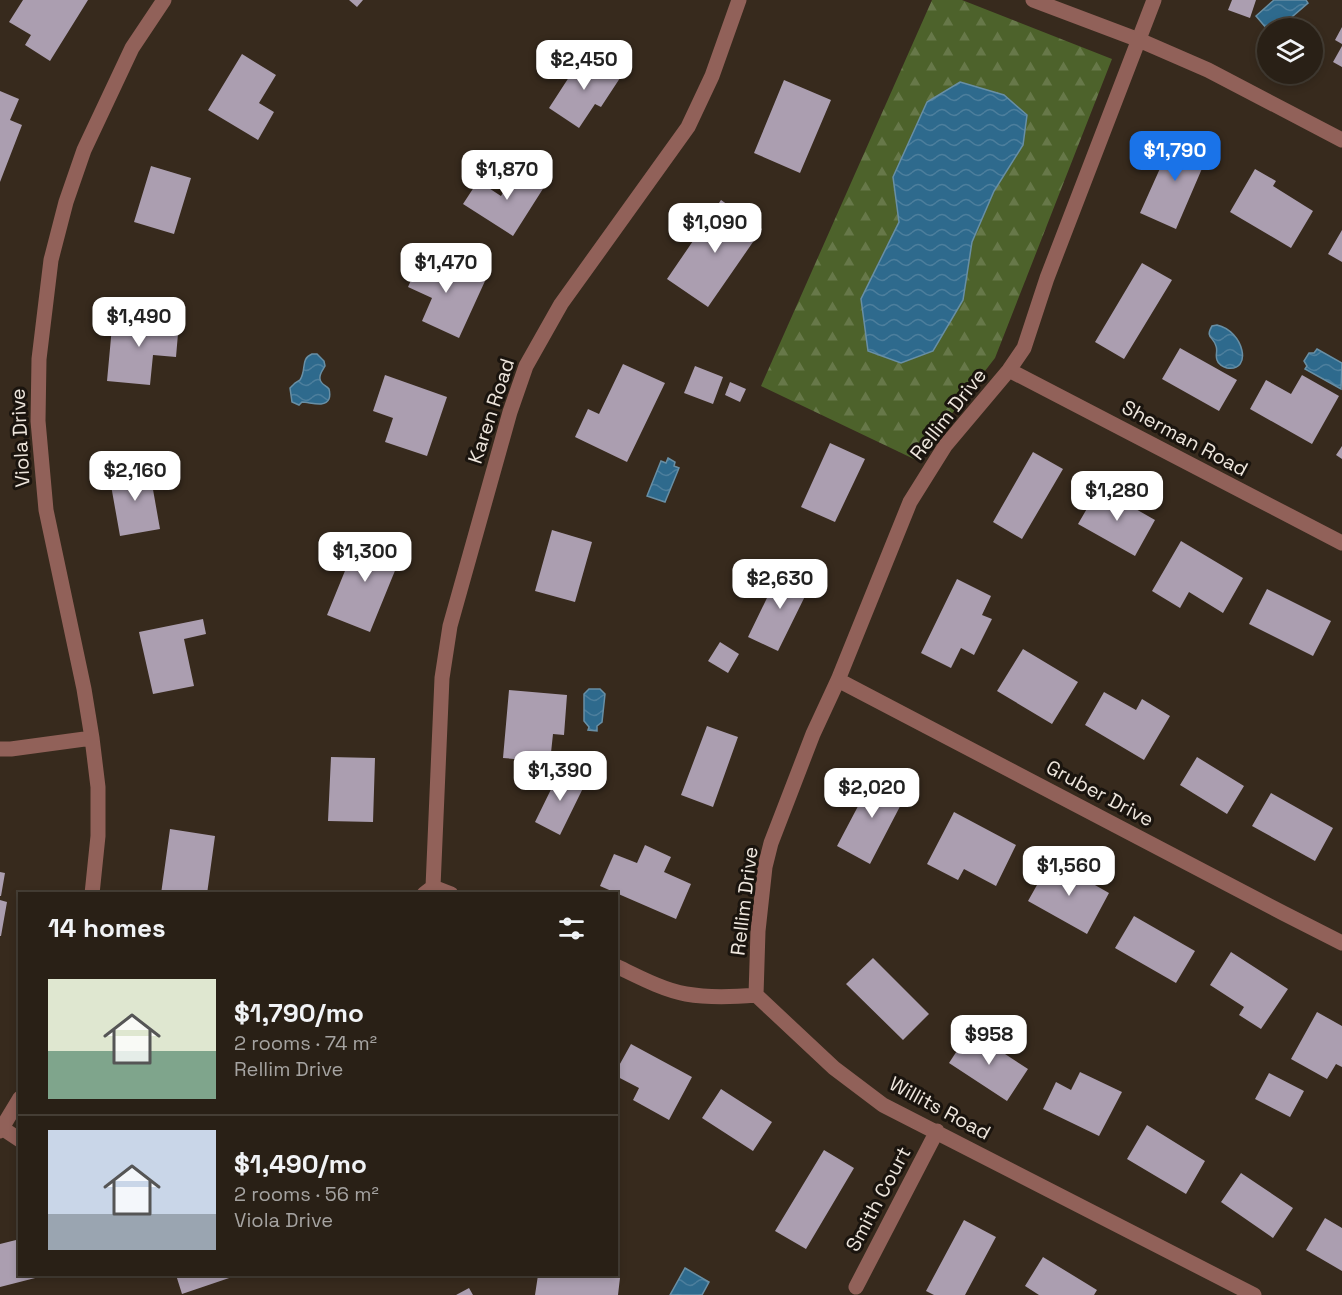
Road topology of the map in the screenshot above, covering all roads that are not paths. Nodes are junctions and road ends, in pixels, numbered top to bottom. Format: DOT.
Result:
graph roads {
  1 [pos="164,0"];
  2 [pos="740,0"];
  3 [pos="1033,0"];
  4 [pos="1154,0"];
  5 [pos="1139,40"];
  6 [pos="1342,141"];
  7 [pos="1010,370"];
  8 [pos="1342,543"];
  9 [pos="838,680"];
  10 [pos="92,738"];
  11 [pos="0,749"];
  12 [pos="429,891"];
  13 [pos="92,892"];
  14 [pos="1342,943"];
  15 [pos="618,967"];
  16 [pos="756,995"];
  17 [pos="18,1101"];
  18 [pos="1,1130"];
  19 [pos="937,1131"];
  20 [pos="18,1139"];
  21 [pos="856,1287"];
  22 [pos="1254,1295"];
  1 -- 10 [label="street, Viola Drive"];
  2 -- 12 [label="street, Karen Road"];
  3 -- 5 [label="street"];
  4 -- 5 [label="street, Rellim Drive"];
  5 -- 6 [label="street"];
  5 -- 7 [label="street, Rellim Drive"];
  7 -- 8 [label="street, Sherman Road"];
  7 -- 9 [label="street, Rellim Drive"];
  9 -- 14 [label="street, Gruber Drive"];
  9 -- 16 [label="street, Rellim Drive"];
  10 -- 11 [label="street"];
  10 -- 13 [label="street, Viola Drive"];
  15 -- 16 [label="street"];
  16 -- 19 [label="street, Willits Road"];
  17 -- 18 [label="street"];
  18 -- 20 [label="street"];
  19 -- 21 [label="street, Smith Court"];
  19 -- 22 [label="street, Willits Road"];
}
